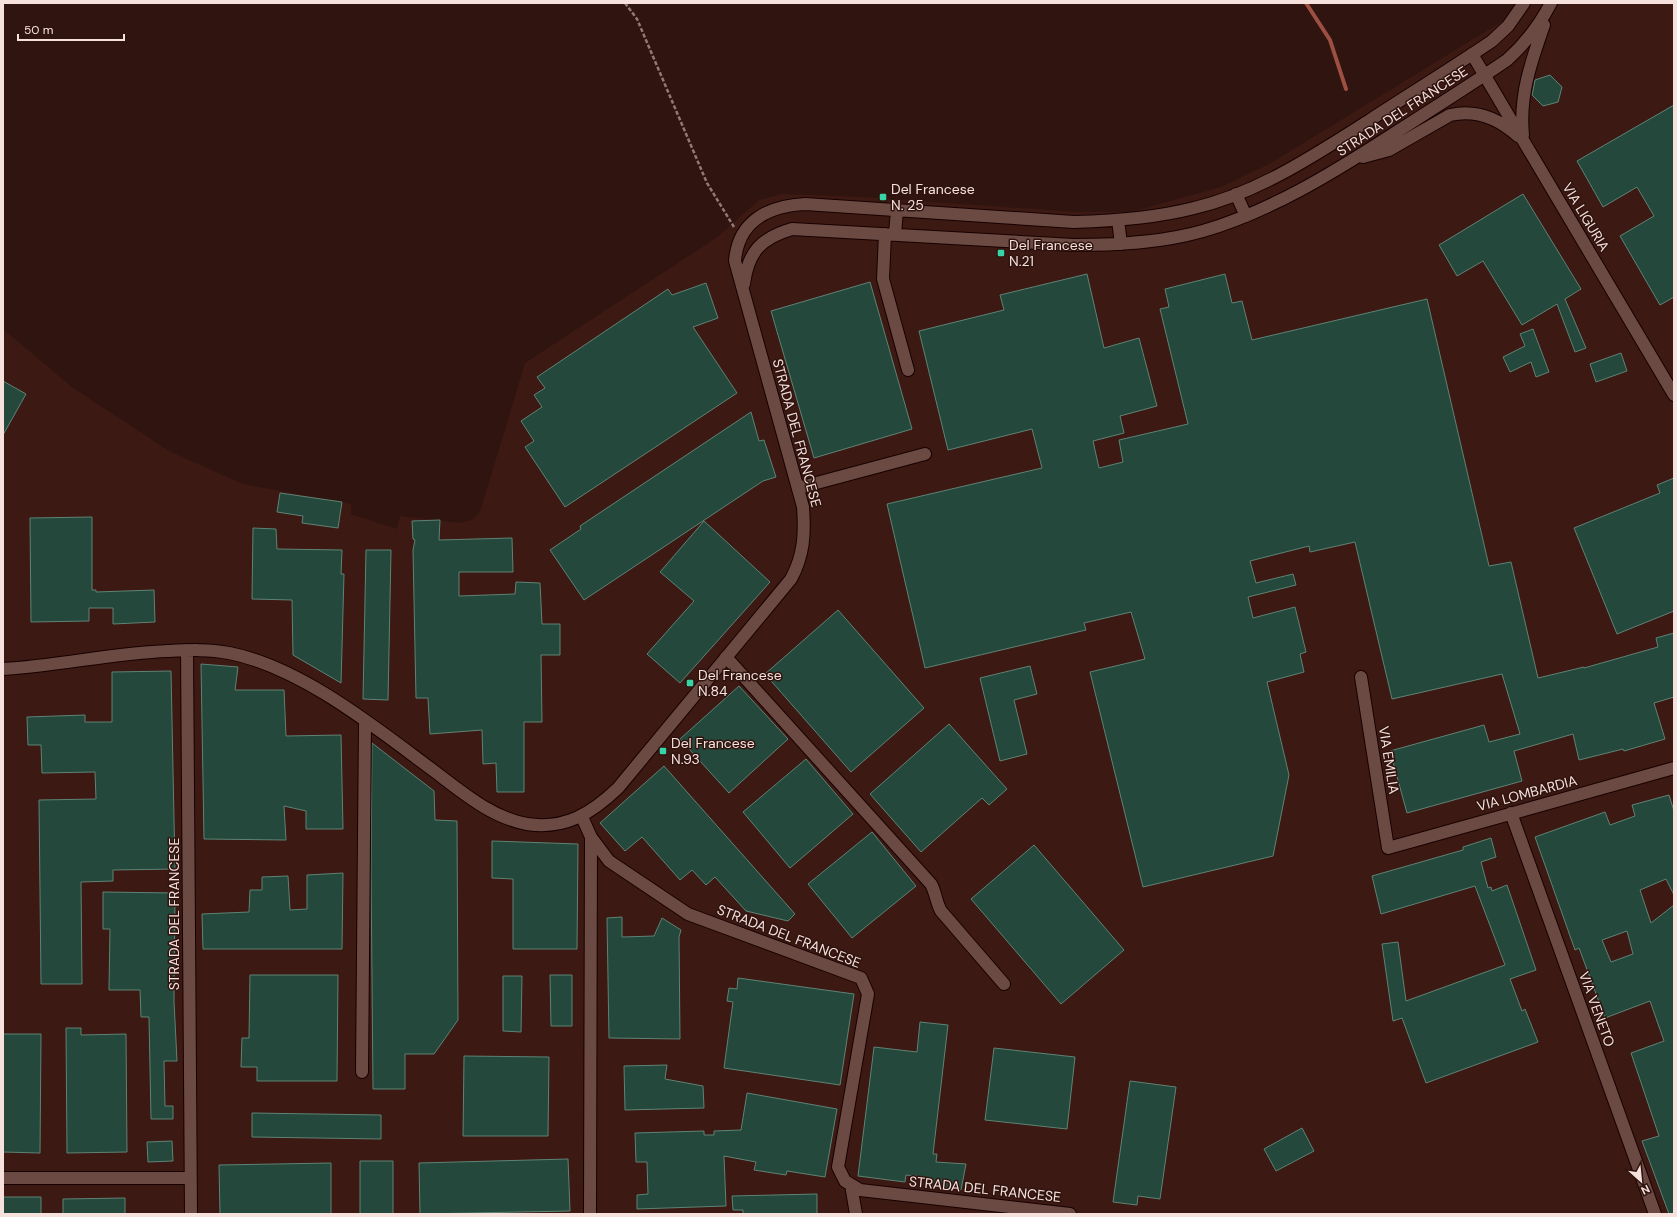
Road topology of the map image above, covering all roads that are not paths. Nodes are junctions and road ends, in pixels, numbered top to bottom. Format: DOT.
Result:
graph roads {
  1 [pos="1524,3"];
  2 [pos="1551,3"];
  3 [pos="1472,54"];
  4 [pos="1486,75"];
  5 [pos="1524,140"];
  6 [pos="1350,162"];
  7 [pos="1236,194"];
  8 [pos="897,210"];
  9 [pos="1246,216"];
  10 [pos="1118,220"];
  11 [pos="890,234"];
  12 [pos="1121,244"];
  13 [pos="744,287"];
  14 [pos="908,370"];
  15 [pos="1674,395"];
  16 [pos="925,454"];
  17 [pos="798,488"];
  18 [pos="187,650"];
  19 [pos="726,657"];
  20 [pos="3,669"];
  21 [pos="1361,677"];
  22 [pos="365,721"];
  23 [pos="1674,768"];
  24 [pos="1511,813"];
  25 [pos="582,817"];
  26 [pos="591,837"];
  27 [pos="1388,848"];
  28 [pos="1004,984"];
  29 [pos="362,1072"];
  30 [pos="3,1178"];
  31 [pos="191,1178"];
  32 [pos="851,1185"];
  33 [pos="191,1214"];
  34 [pos="590,1214"];
  35 [pos="856,1214"];
  36 [pos="1070,1214"];
  37 [pos="1655,1214"];
  1 -- 3 [label="street, STRADA DEL FRANCESE"];
  2 -- 4 [label="street, STRADA DEL FRANCESE"];
  2 -- 5 [label="street"];
  3 -- 4 [label="street, VIA LIGURIA"];
  3 -- 7 [label="street, STRADA DEL FRANCESE"];
  4 -- 5 [label="street, VIA LIGURIA"];
  4 -- 6 [label="street, STRADA DEL FRANCESE"];
  5 -- 6 [label="street"];
  5 -- 15 [label="street, VIA LIGURIA"];
  6 -- 9 [label="street, STRADA DEL FRANCESE"];
  7 -- 9 [label="street"];
  7 -- 10 [label="street, STRADA DEL FRANCESE"];
  8 -- 10 [label="street, STRADA DEL FRANCESE"];
  8 -- 11 [label="street"];
  8 -- 13 [label="street, STRADA DEL FRANCESE"];
  9 -- 12 [label="street, STRADA DEL FRANCESE"];
  10 -- 12 [label="street"];
  11 -- 12 [label="street, STRADA DEL FRANCESE"];
  11 -- 13 [label="street, STRADA DEL FRANCESE"];
  11 -- 14 [label="street"];
  13 -- 17 [label="street, STRADA DEL FRANCESE"];
  16 -- 17 [label="street"];
  17 -- 19 [label="street, STRADA DEL FRANCESE"];
  18 -- 20 [label="street, STRADA DEL FRANCESE"];
  18 -- 22 [label="street, STRADA DEL FRANCESE"];
  18 -- 31 [label="street, STRADA DEL FRANCESE"];
  19 -- 25 [label="street, STRADA DEL FRANCESE"];
  19 -- 28 [label="street"];
  21 -- 27 [label="street, VIA EMILIA"];
  22 -- 25 [label="street, STRADA DEL FRANCESE"];
  22 -- 29 [label="street"];
  23 -- 24 [label="street, VIA LOMBARDIA"];
  24 -- 27 [label="street, VIA LOMBARDIA"];
  24 -- 37 [label="street, VIA VENETO"];
  25 -- 26 [label="street, STRADA DEL FRANCESE"];
  26 -- 32 [label="street, STRADA DEL FRANCESE"];
  26 -- 34 [label="street, STRADA DEL FRANCESE"];
  30 -- 31 [label="street"];
  31 -- 33 [label="street, STRADA DEL FRANCESE"];
  32 -- 35 [label="street, STRADA DEL FRANCESE"];
  32 -- 36 [label="street, STRADA DEL FRANCESE"];
}
